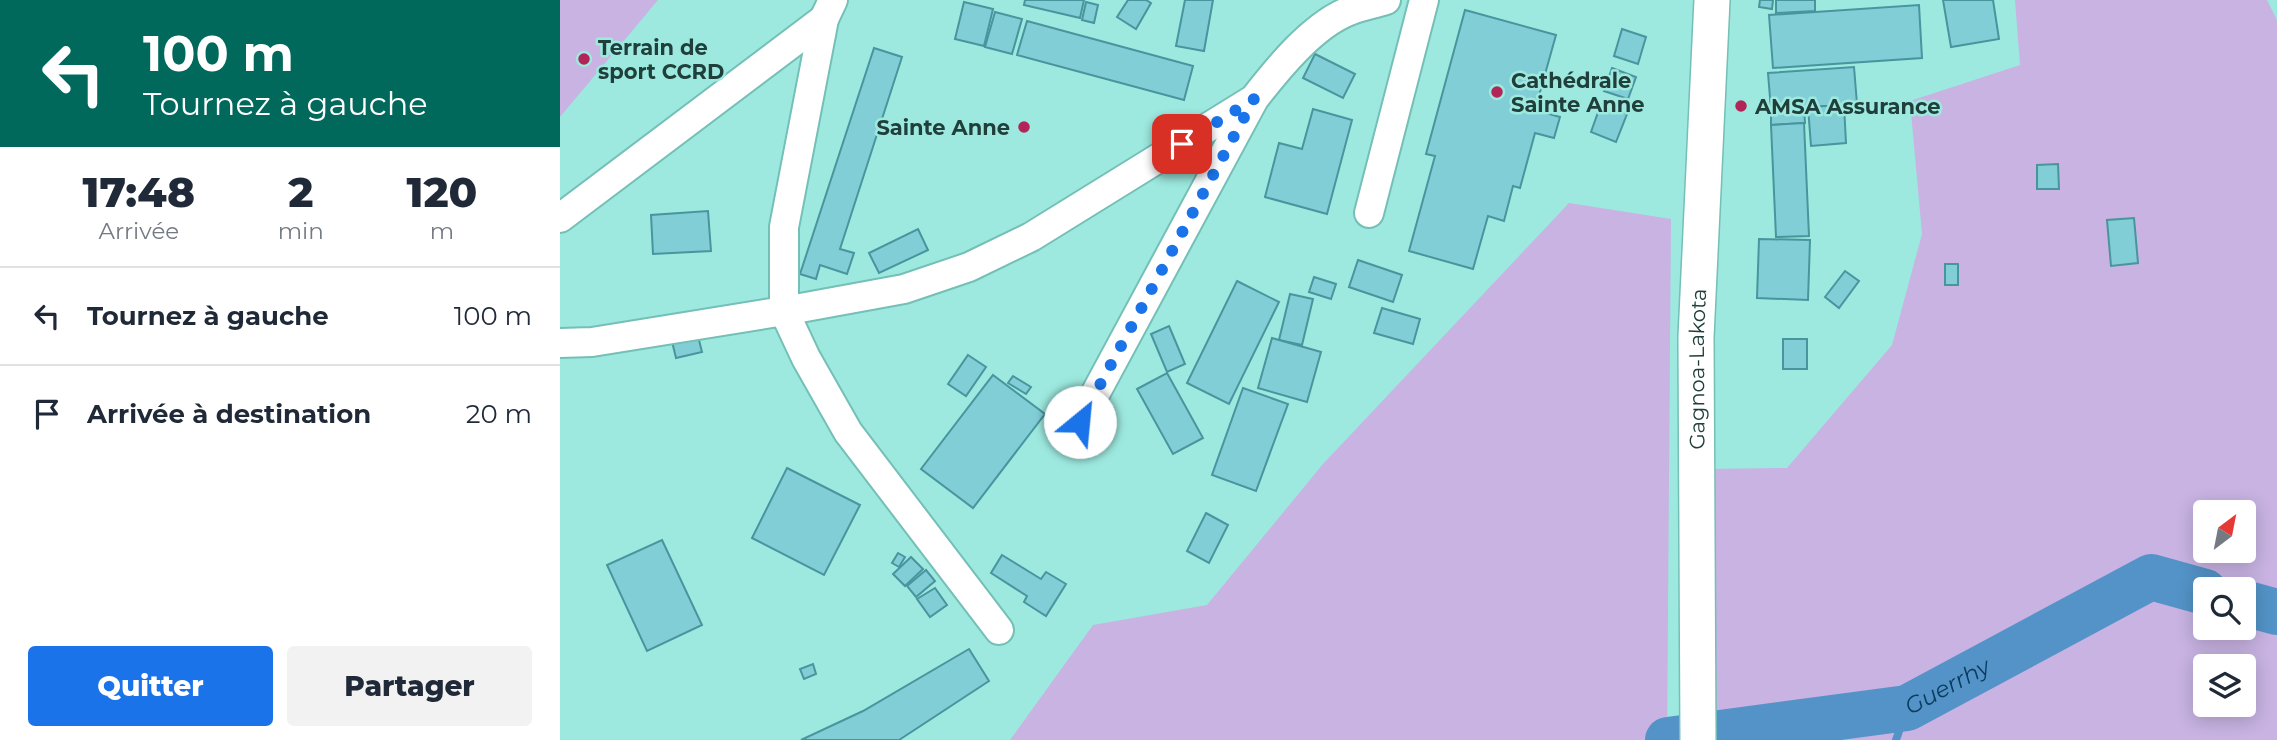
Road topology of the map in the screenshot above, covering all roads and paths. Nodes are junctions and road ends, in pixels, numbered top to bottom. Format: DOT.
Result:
graph roads {
  1 [pos="1386,0"];
  2 [pos="1424,0"];
  3 [pos="1712,0"];
  4 [pos="828,10"];
  5 [pos="1254,99"];
  6 [pos="1369,213"];
  7 [pos="560,218"];
  8 [pos="785,311"];
  9 [pos="560,343"];
  10 [pos="1080,422"];
  11 [pos="999,630"];
  12 [pos="1698,740"];
  1 -- 5 [label="lane"];
  2 -- 6 [label="lane"];
  3 -- 12 [label="main road, Gagnoa-Lakota"];
  4 -- 7 [label="lane"];
  4 -- 8 [label="lane"];
  5 -- 8 [label="lane"];
  5 -- 10 [label="lane"];
  8 -- 9 [label="lane"];
  8 -- 11 [label="lane"];
}
